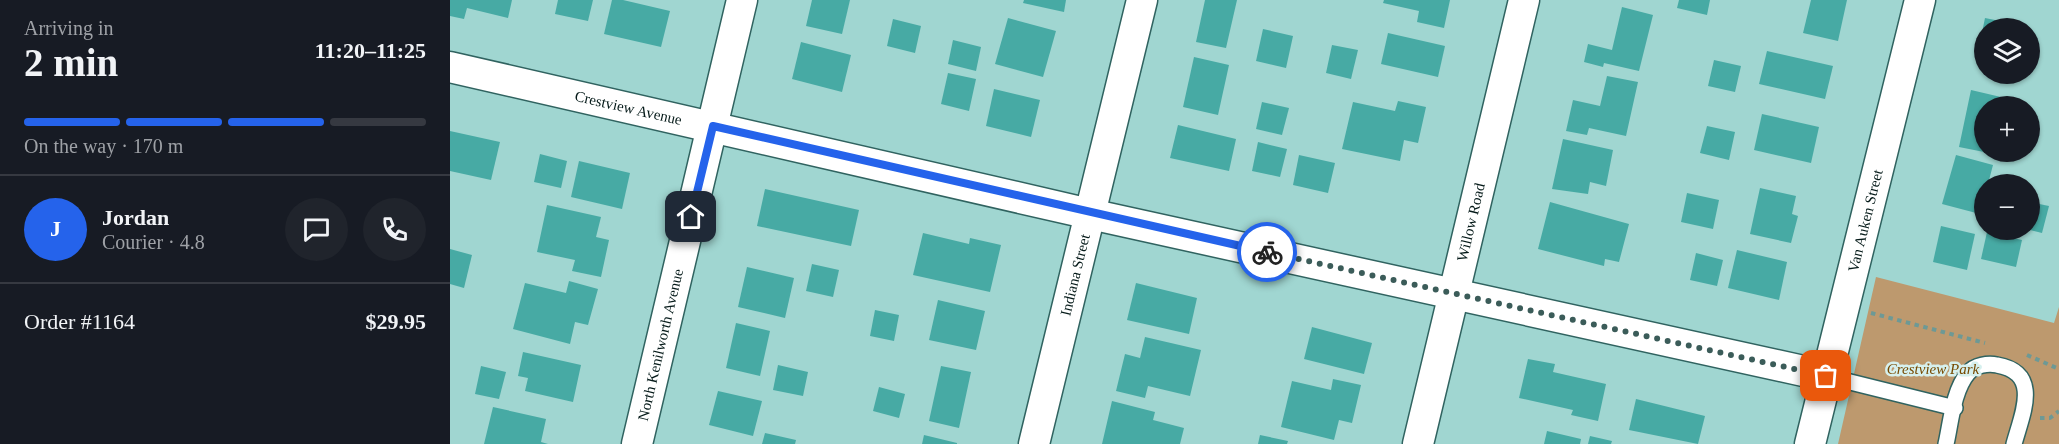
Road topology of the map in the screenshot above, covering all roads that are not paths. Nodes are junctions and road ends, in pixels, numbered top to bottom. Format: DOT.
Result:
graph roads {
  1 [pos="742,0"];
  2 [pos="1142,0"];
  3 [pos="1524,0"];
  4 [pos="1920,0"];
  5 [pos="450,68"];
  6 [pos="713,126"];
  7 [pos="1090,214"];
  8 [pos="1453,292"];
  9 [pos="1826,376"];
  10 [pos="1955,408"];
  11 [pos="637,444"];
  12 [pos="1034,444"];
  13 [pos="1418,444"];
  14 [pos="1810,444"];
  15 [pos="1946,444"];
  16 [pos="2014,444"];
  1 -- 6 [label="street, North Kenilworth Avenue"];
  2 -- 7 [label="street, Indiana Street"];
  3 -- 8 [label="street, Willow Road"];
  4 -- 9 [label="street, Van Auken Street"];
  5 -- 6 [label="street, Crestview Avenue"];
  6 -- 7 [label="street, Crestview Avenue"];
  6 -- 11 [label="street, North Kenilworth Avenue"];
  7 -- 8 [label="street, Crestview Avenue"];
  7 -- 12 [label="street, Indiana Street"];
  8 -- 9 [label="street, Crestview Avenue"];
  8 -- 13 [label="street, Willow Road"];
  9 -- 10 [label="lane"];
  9 -- 14 [label="street, Van Auken Street"];
  10 -- 15 [label="lane"];
  10 -- 16 [label="lane"];
}
